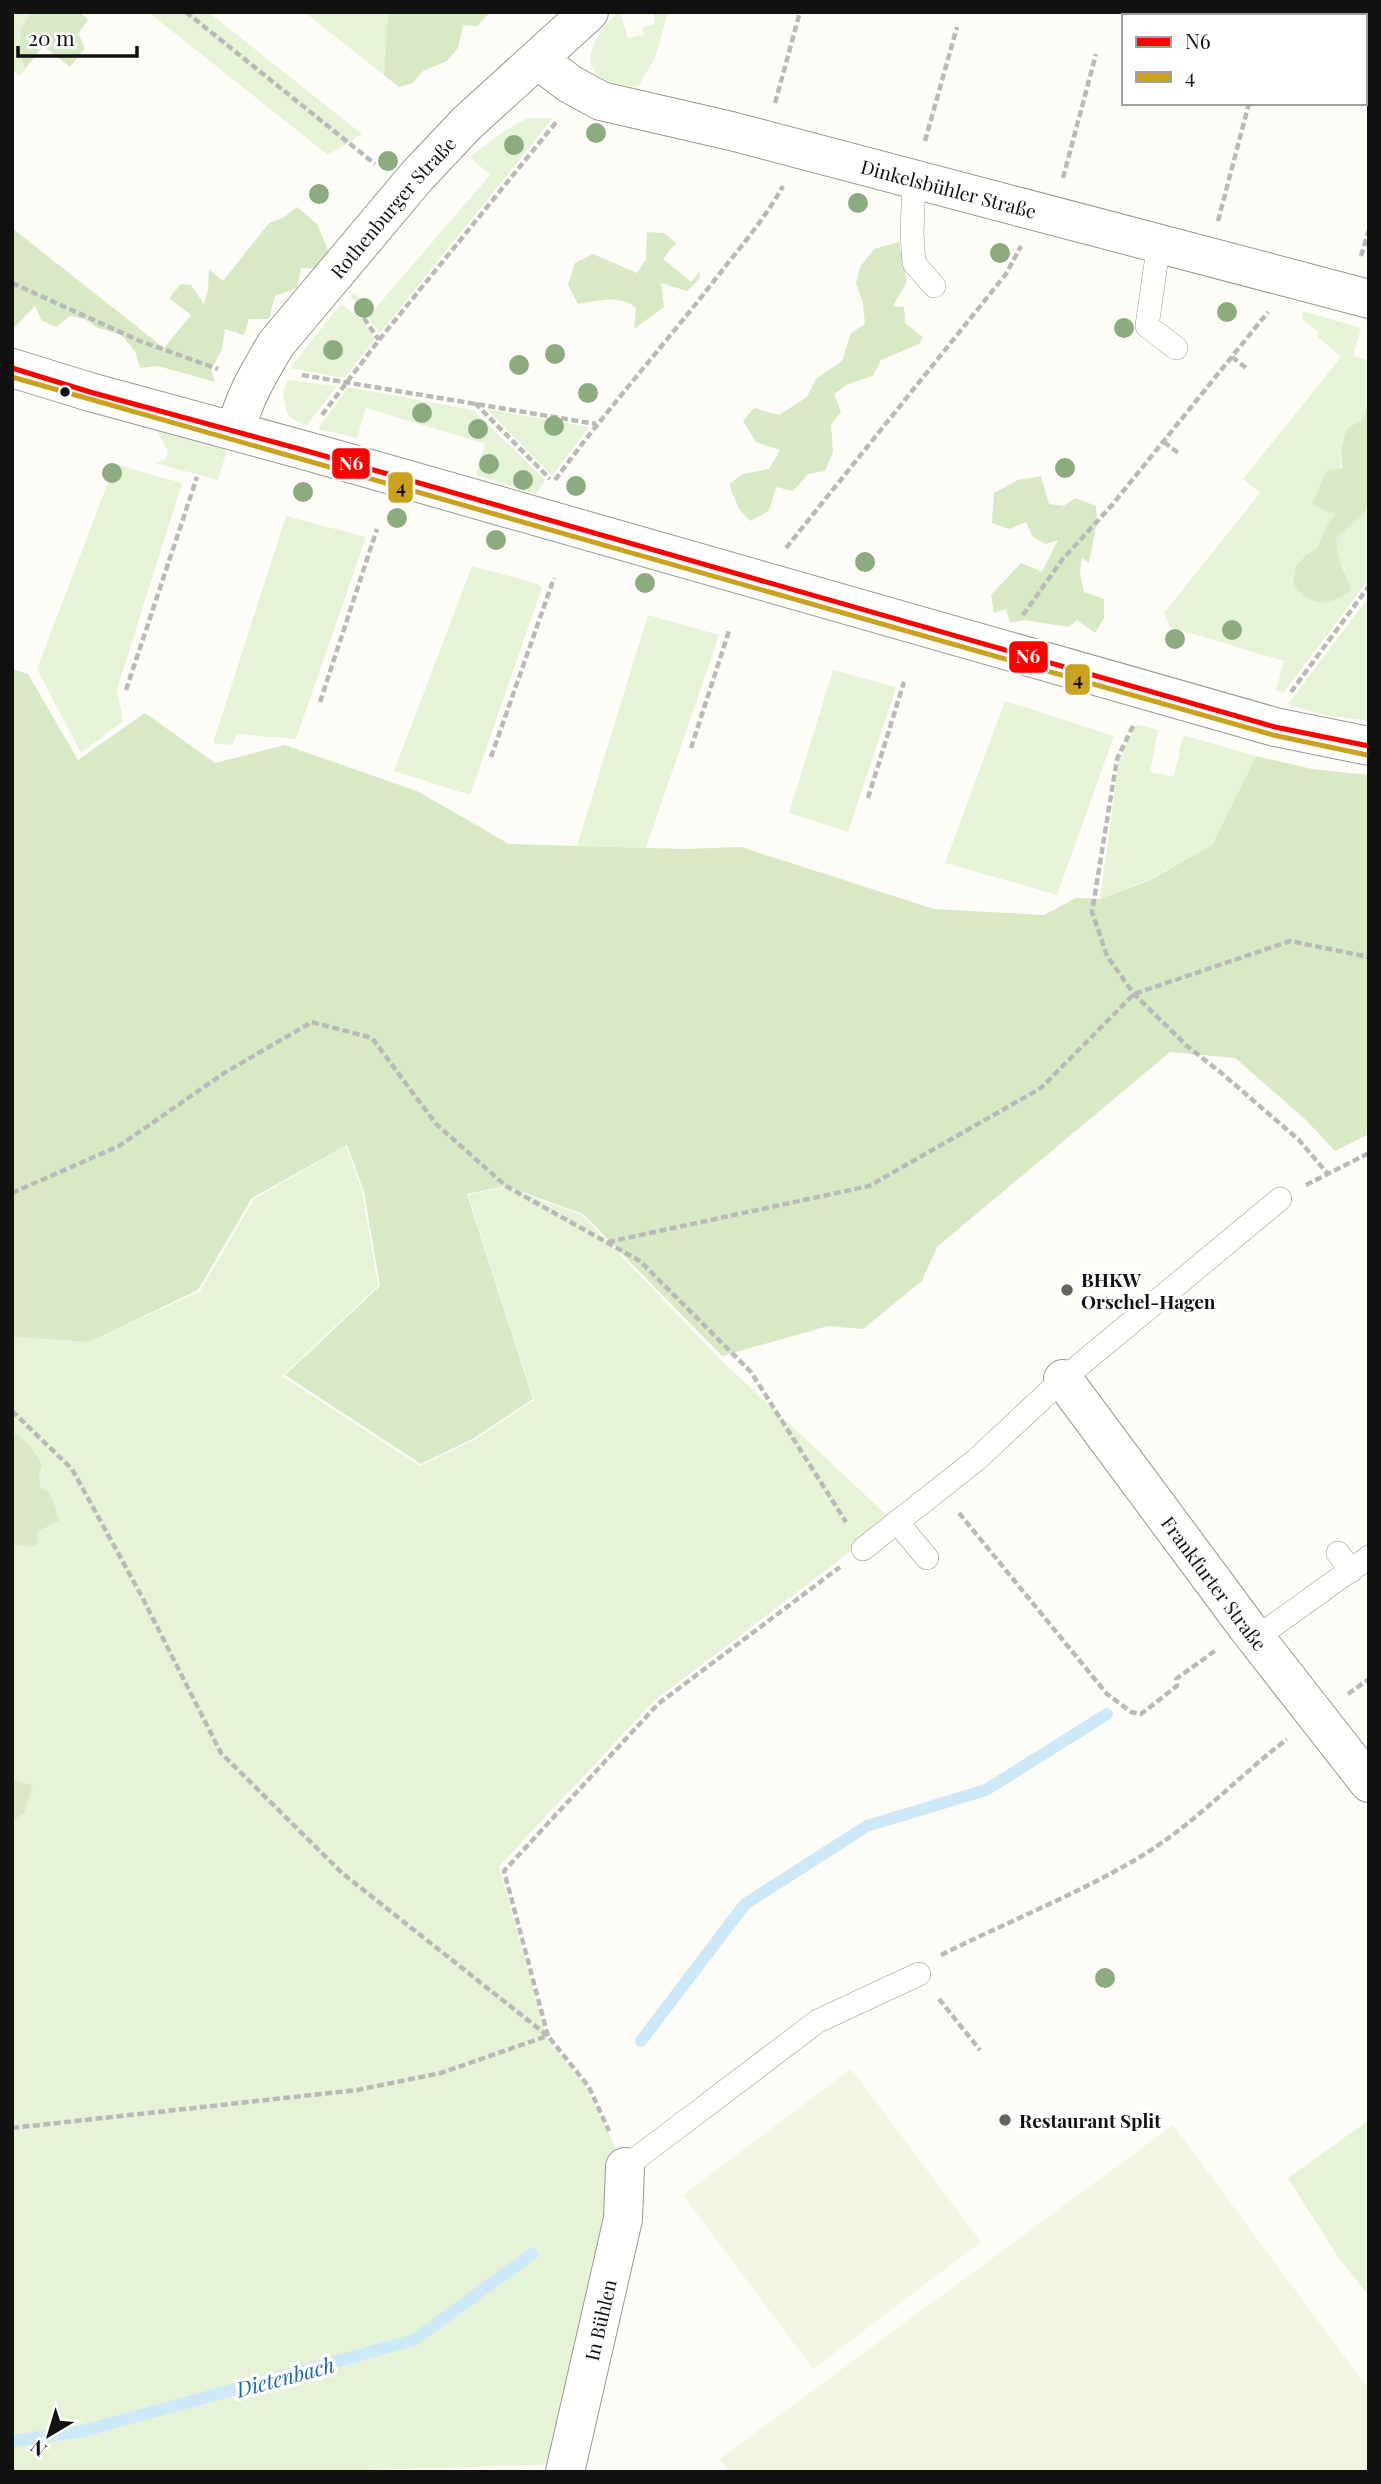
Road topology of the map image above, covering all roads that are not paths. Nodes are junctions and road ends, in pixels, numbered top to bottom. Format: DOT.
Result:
graph roads {
  1 [pos="589,12"];
  2 [pos="538,60"];
  3 [pos="914,180"];
  4 [pos="1161,245"];
  5 [pos="934,286"];
  6 [pos="1369,299"];
  7 [pos="1176,348"];
  8 [pos="12,368"];
  9 [pos="236,431"];
  10 [pos="1369,746"];
  11 [pos="1280,1199"];
  12 [pos="1063,1379"];
  13 [pos="897,1522"];
  14 [pos="863,1549"];
  15 [pos="927,1558"];
  16 [pos="1352,1561"];
  17 [pos="1252,1632"];
  18 [pos="1369,1783"];
  19 [pos="919,1974"];
  20 [pos="625,2167"];
  21 [pos="565,2472"];
  1 -- 2 [label="street, Rothenburger Straße"];
  2 -- 3 [label="street, Dinkelsbühler Straße"];
  2 -- 9 [label="street, Rothenburger Straße"];
  3 -- 4 [label="street, Dinkelsbühler Straße"];
  3 -- 5 [label="lane"];
  4 -- 6 [label="street, Dinkelsbühler Straße"];
  4 -- 7 [label="lane"];
  8 -- 9 [label="street"];
  9 -- 10 [label="street"];
  11 -- 12 [label="lane"];
  12 -- 13 [label="lane"];
  12 -- 17 [label="street, Frankfurter Straße"];
  13 -- 14 [label="lane"];
  13 -- 15 [label="lane"];
  16 -- 17 [label="lane"];
  17 -- 18 [label="street, Frankfurter Straße"];
  19 -- 20 [label="lane"];
  20 -- 21 [label="street, In Bühlen"];
}
